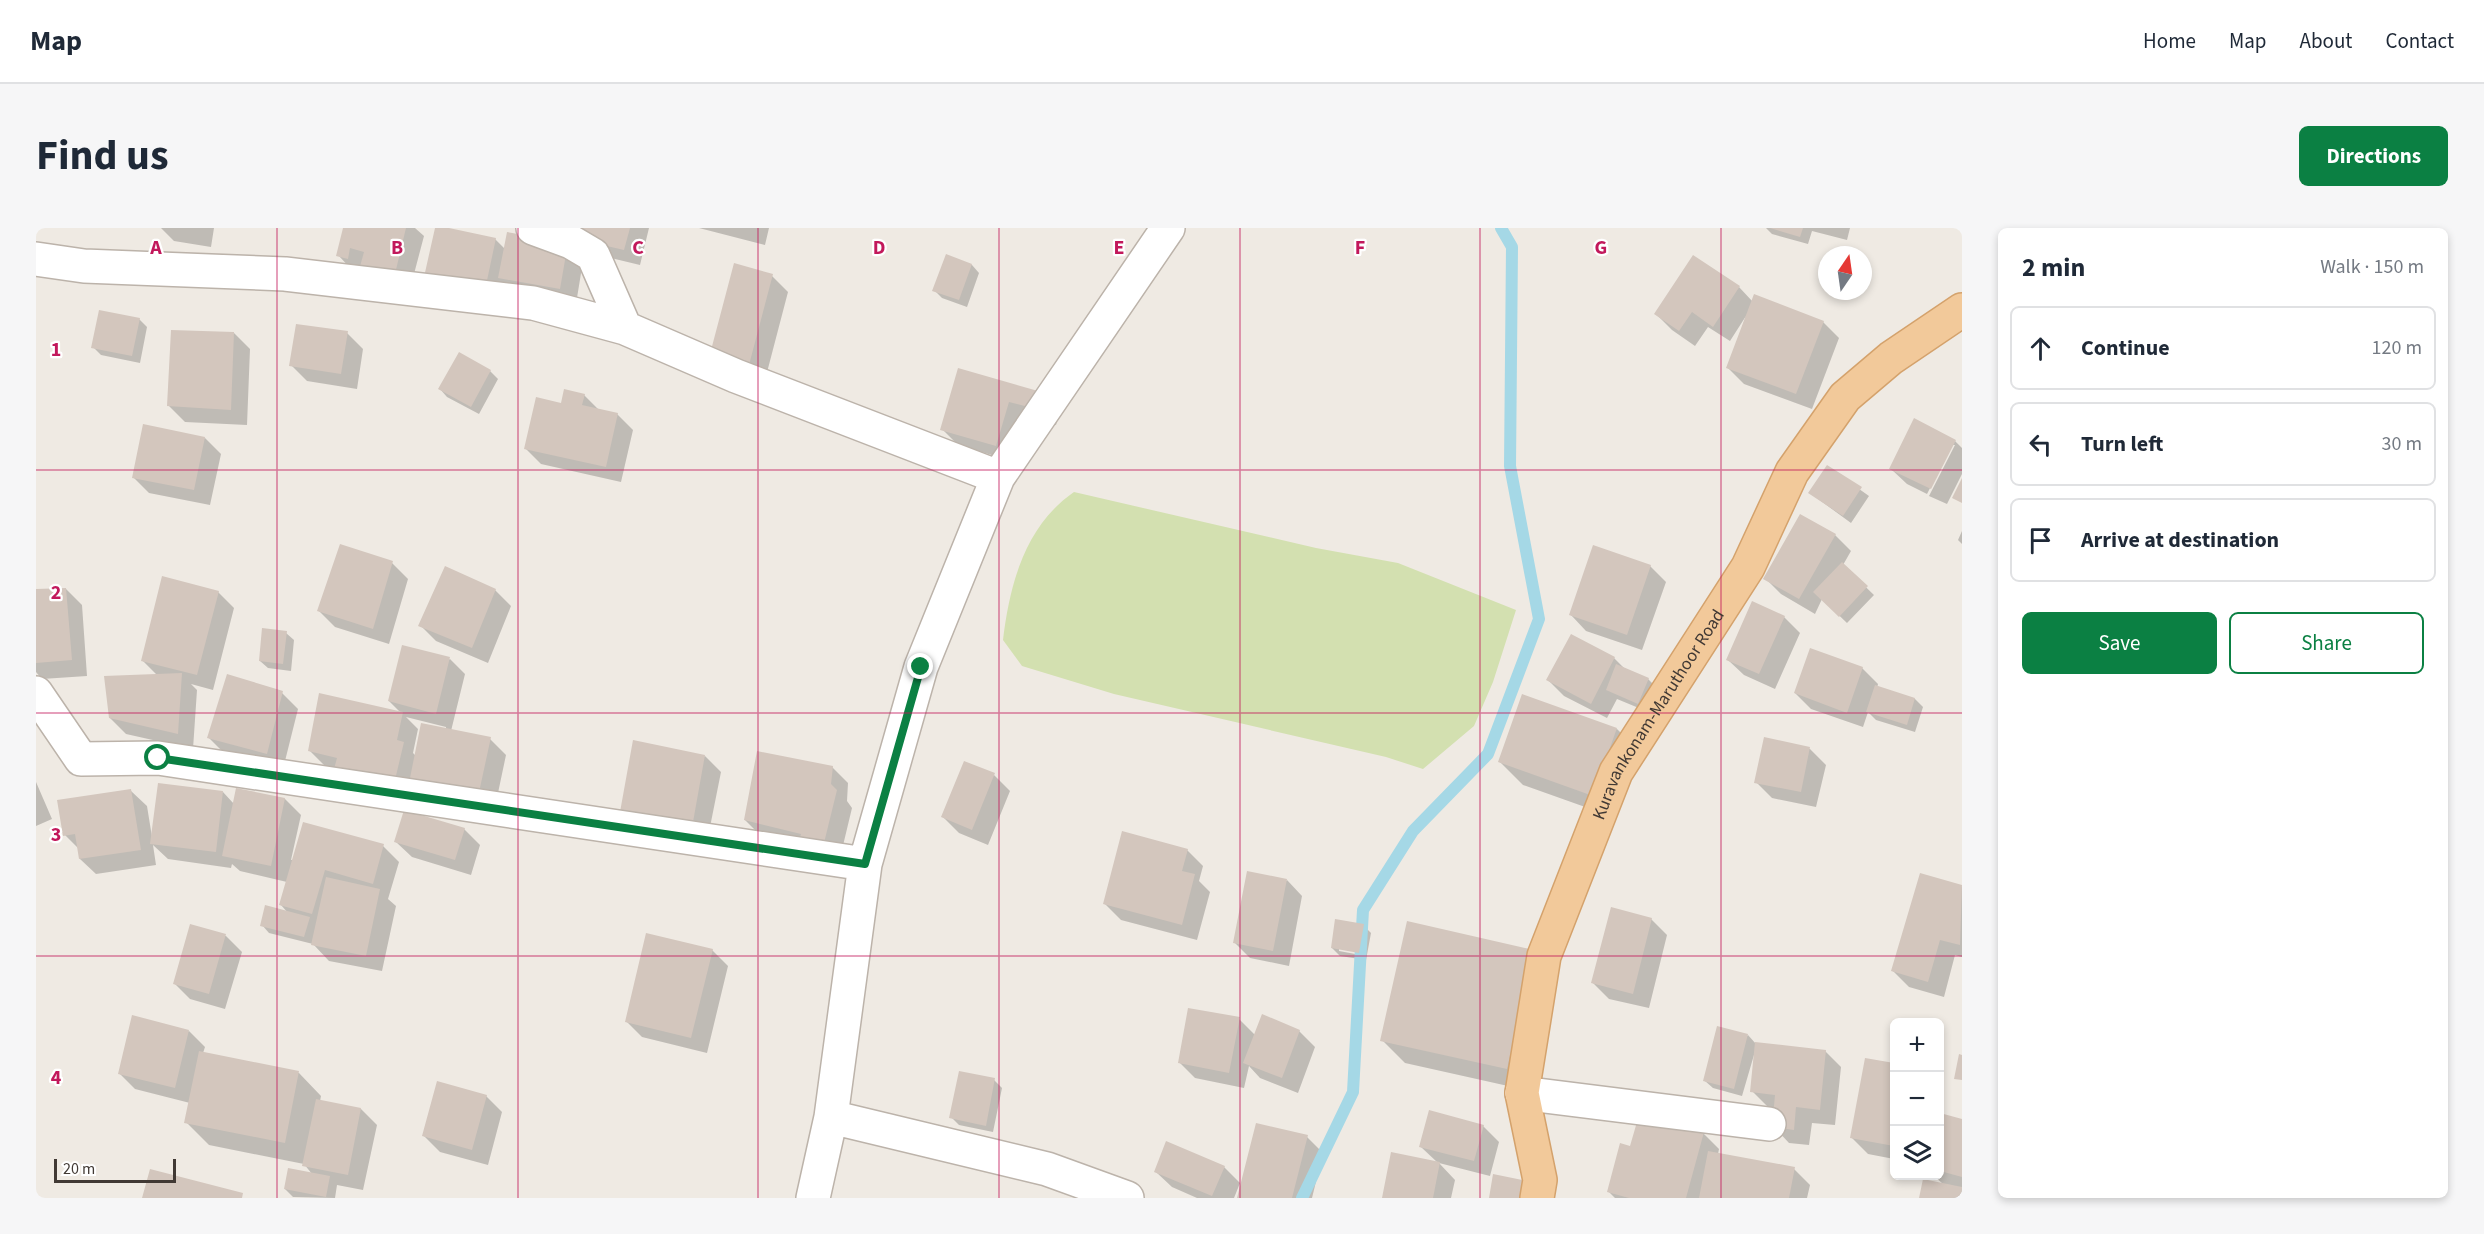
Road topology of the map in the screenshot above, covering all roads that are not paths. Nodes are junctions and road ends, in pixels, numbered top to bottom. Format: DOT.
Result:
graph roads {
  1 [pos="533,228"];
  2 [pos="1168,228"];
  3 [pos="36,259"];
  4 [pos="1962,310"];
  5 [pos="626,328"];
  6 [pos="998,477"];
  7 [pos="36,693"];
  8 [pos="865,864"];
  9 [pos="1522,1094"];
  10 [pos="831,1117"];
  11 [pos="1769,1124"];
  12 [pos="813,1198"];
  13 [pos="1127,1198"];
  14 [pos="1537,1198"];
  1 -- 5 [label="street"];
  2 -- 6 [label="street"];
  3 -- 5 [label="street"];
  4 -- 9 [label="main road, Kuravankonam-Maruthoor Road"];
  5 -- 6 [label="street"];
  6 -- 8 [label="street"];
  7 -- 8 [label="street"];
  8 -- 10 [label="street"];
  9 -- 11 [label="street"];
  9 -- 14 [label="main road, Kuravankonam-Maruthoor Road"];
  10 -- 12 [label="street"];
  10 -- 13 [label="street"];
}
